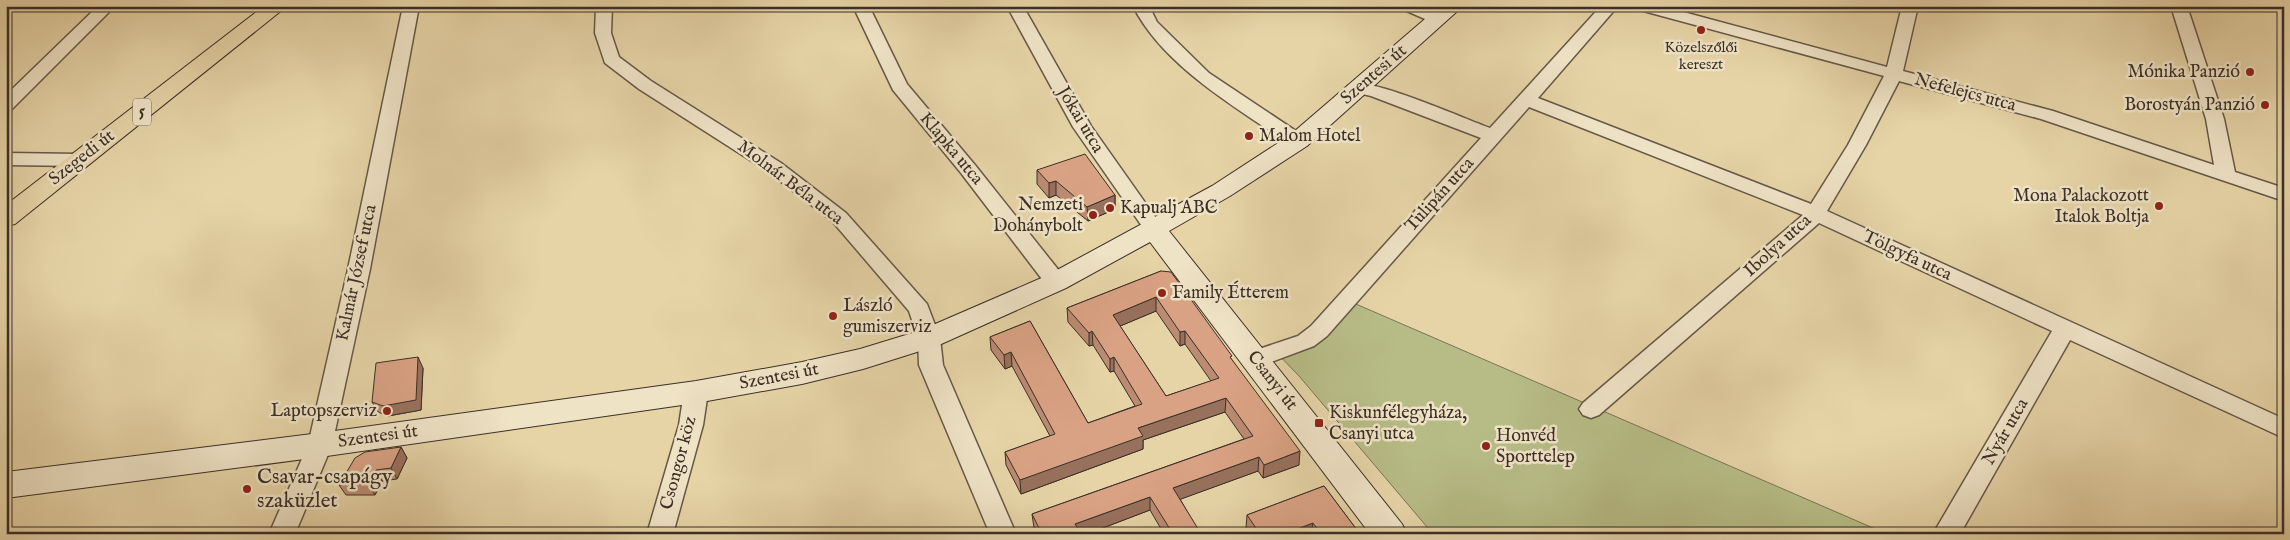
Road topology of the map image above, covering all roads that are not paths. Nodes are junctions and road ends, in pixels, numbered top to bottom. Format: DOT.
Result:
graph roads {
  1 [pos="107,6"];
  2 [pos="277,6"];
  3 [pos="411,6"];
  4 [pos="604,6"];
  5 [pos="861,6"];
  6 [pos="1015,6"];
  7 [pos="1142,6"];
  8 [pos="1408,6"];
  9 [pos="1610,6"];
  10 [pos="1642,6"];
  11 [pos="1910,6"];
  12 [pos="2179,6"];
  13 [pos="1446,12"];
  14 [pos="1894,74"];
  15 [pos="1360,88"];
  16 [pos="1525,99"];
  17 [pos="6,104"];
  18 [pos="1493,136"];
  19 [pos="1298,141"];
  20 [pos="6,159"];
  21 [pos="80,160"];
  22 [pos="2226,175"];
  23 [pos="2284,195"];
  24 [pos="1815,214"];
  25 [pos="6,218"];
  26 [pos="1153,228"];
  27 [pos="1056,282"];
  28 [pos="2065,329"];
  29 [pos="929,338"];
  30 [pos="1255,359"];
  31 [pos="696,392"];
  32 [pos="1591,409"];
  33 [pos="2284,429"];
  34 [pos="320,445"];
  35 [pos="6,485"];
  36 [pos="282,534"];
  37 [pos="660,534"];
  38 [pos="1003,534"];
  39 [pos="1390,534"];
  40 [pos="1946,534"];
  1 -- 17 [label="street"];
  2 -- 21 [label="main road, Szegedi út / 5"];
  3 -- 34 [label="street, Kalmár József utca"];
  4 -- 29 [label="street, Molnár Béla utca"];
  5 -- 27 [label="street, Klapka utca"];
  6 -- 26 [label="street, Jókai utca"];
  7 -- 19 [label="street"];
  8 -- 13 [label="street"];
  9 -- 16 [label="street, Tulipán utca"];
  10 -- 14 [label="street, Nefelejcs utca"];
  11 -- 14 [label="street, Ibolya utca"];
  12 -- 22 [label="street"];
  13 -- 15 [label="street, Szentesi út"];
  14 -- 22 [label="street, Nefelejcs utca"];
  14 -- 24 [label="street, Ibolya utca"];
  15 -- 18 [label="street"];
  15 -- 19 [label="street, Szentesi út"];
  16 -- 18 [label="street, Tulipán utca"];
  16 -- 24 [label="street, Tölgyfa utca"];
  18 -- 30 [label="street, Tulipán utca"];
  19 -- 26 [label="street, Szentesi út"];
  20 -- 21 [label="street"];
  21 -- 25 [label="main road, Szegedi út / 5"];
  22 -- 23 [label="street, Nefelejcs utca"];
  24 -- 28 [label="street, Tölgyfa utca"];
  24 -- 32 [label="street, Ibolya utca"];
  26 -- 27 [label="street, Szentesi út"];
  26 -- 30 [label="street, Csanyi út"];
  27 -- 29 [label="street, Szentesi út"];
  28 -- 33 [label="street, Tölgyfa utca"];
  28 -- 40 [label="street, Nyár utca"];
  29 -- 31 [label="street, Szentesi út"];
  29 -- 38 [label="street, Molnár Béla utca"];
  30 -- 39 [label="street, Csanyi út"];
  31 -- 34 [label="street, Szentesi út"];
  31 -- 37 [label="street, Csongor köz"];
  34 -- 35 [label="street, Szentesi út"];
  34 -- 36 [label="street, Kalmár József utca"];
}
